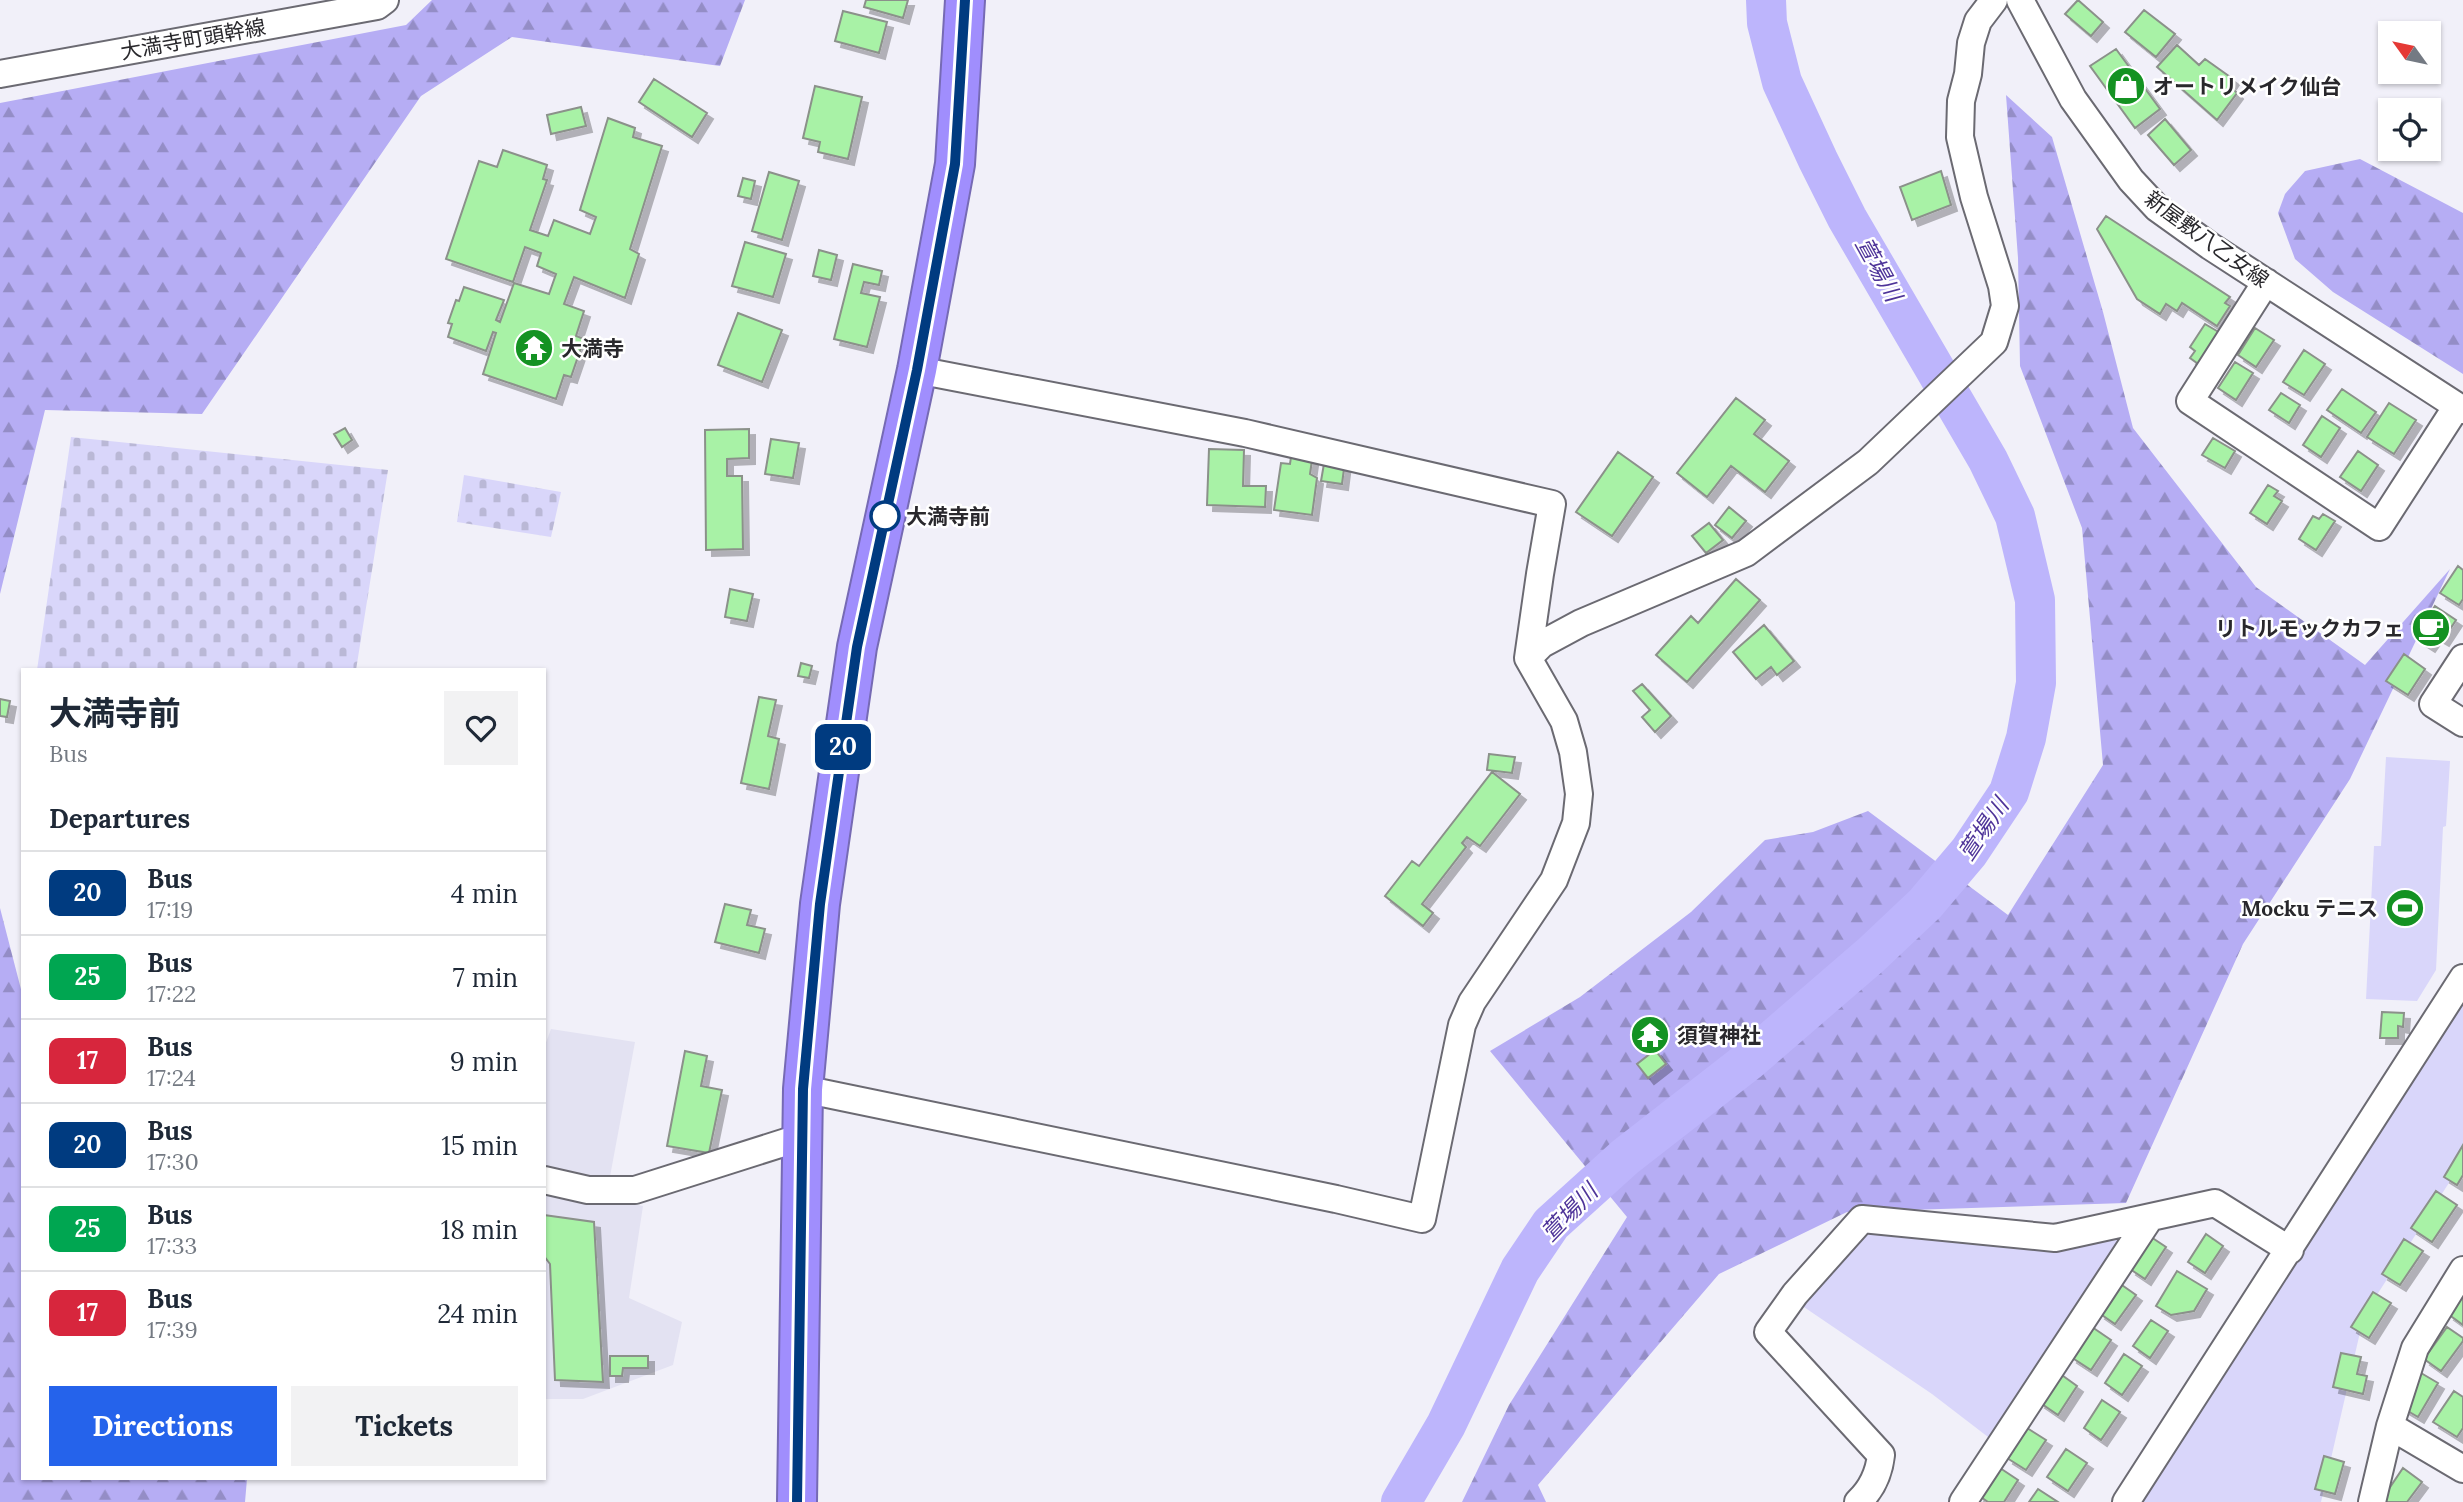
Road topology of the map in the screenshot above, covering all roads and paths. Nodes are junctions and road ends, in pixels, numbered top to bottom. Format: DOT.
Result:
graph roads {
  1 [pos="385,0"];
  2 [pos="965,0"];
  3 [pos="1994,0"];
  4 [pos="2020,0"];
  5 [pos="0,75"];
  6 [pos="2266,282"];
  7 [pos="917,370"];
  8 [pos="2460,408"];
  9 [pos="1528,657"];
  10 [pos="2463,658"];
  11 [pos="2463,723"];
  12 [pos="2463,978"];
  13 [pos="2454,1012"];
  14 [pos="803,1089"];
  15 [pos="803,1137"];
  16 [pos="546,1180"];
  17 [pos="2149,1219"];
  18 [pos="2290,1251"];
  19 [pos="2463,1270"];
  20 [pos="2390,1426"];
  21 [pos="2463,1469"];
  22 [pos="797,1502"];
  23 [pos="1858,1502"];
  24 [pos="1963,1502"];
  25 [pos="2126,1502"];
  26 [pos="2372,1502"];
  1 -- 5 [label="street, 大満寺町頭幹線"];
  2 -- 7 [label="highway"];
  3 -- 9 [label="street"];
  4 -- 6 [label="street, 新屋敷八乙女線"];
  6 -- 8 [label="street, 新屋敷八乙女線"];
  6 -- 8 [label="street"];
  7 -- 9 [label="street"];
  7 -- 14 [label="highway"];
  9 -- 14 [label="street"];
  10 -- 11 [label="street"];
  12 -- 13 [label="street"];
  13 -- 18 [label="street"];
  14 -- 15 [label="highway"];
  15 -- 16 [label="street"];
  15 -- 22 [label="highway"];
  17 -- 18 [label="street"];
  17 -- 23 [label="street"];
  17 -- 24 [label="street"];
  18 -- 25 [label="street"];
  19 -- 20 [label="street"];
  20 -- 21 [label="street"];
  20 -- 26 [label="street"];
}
